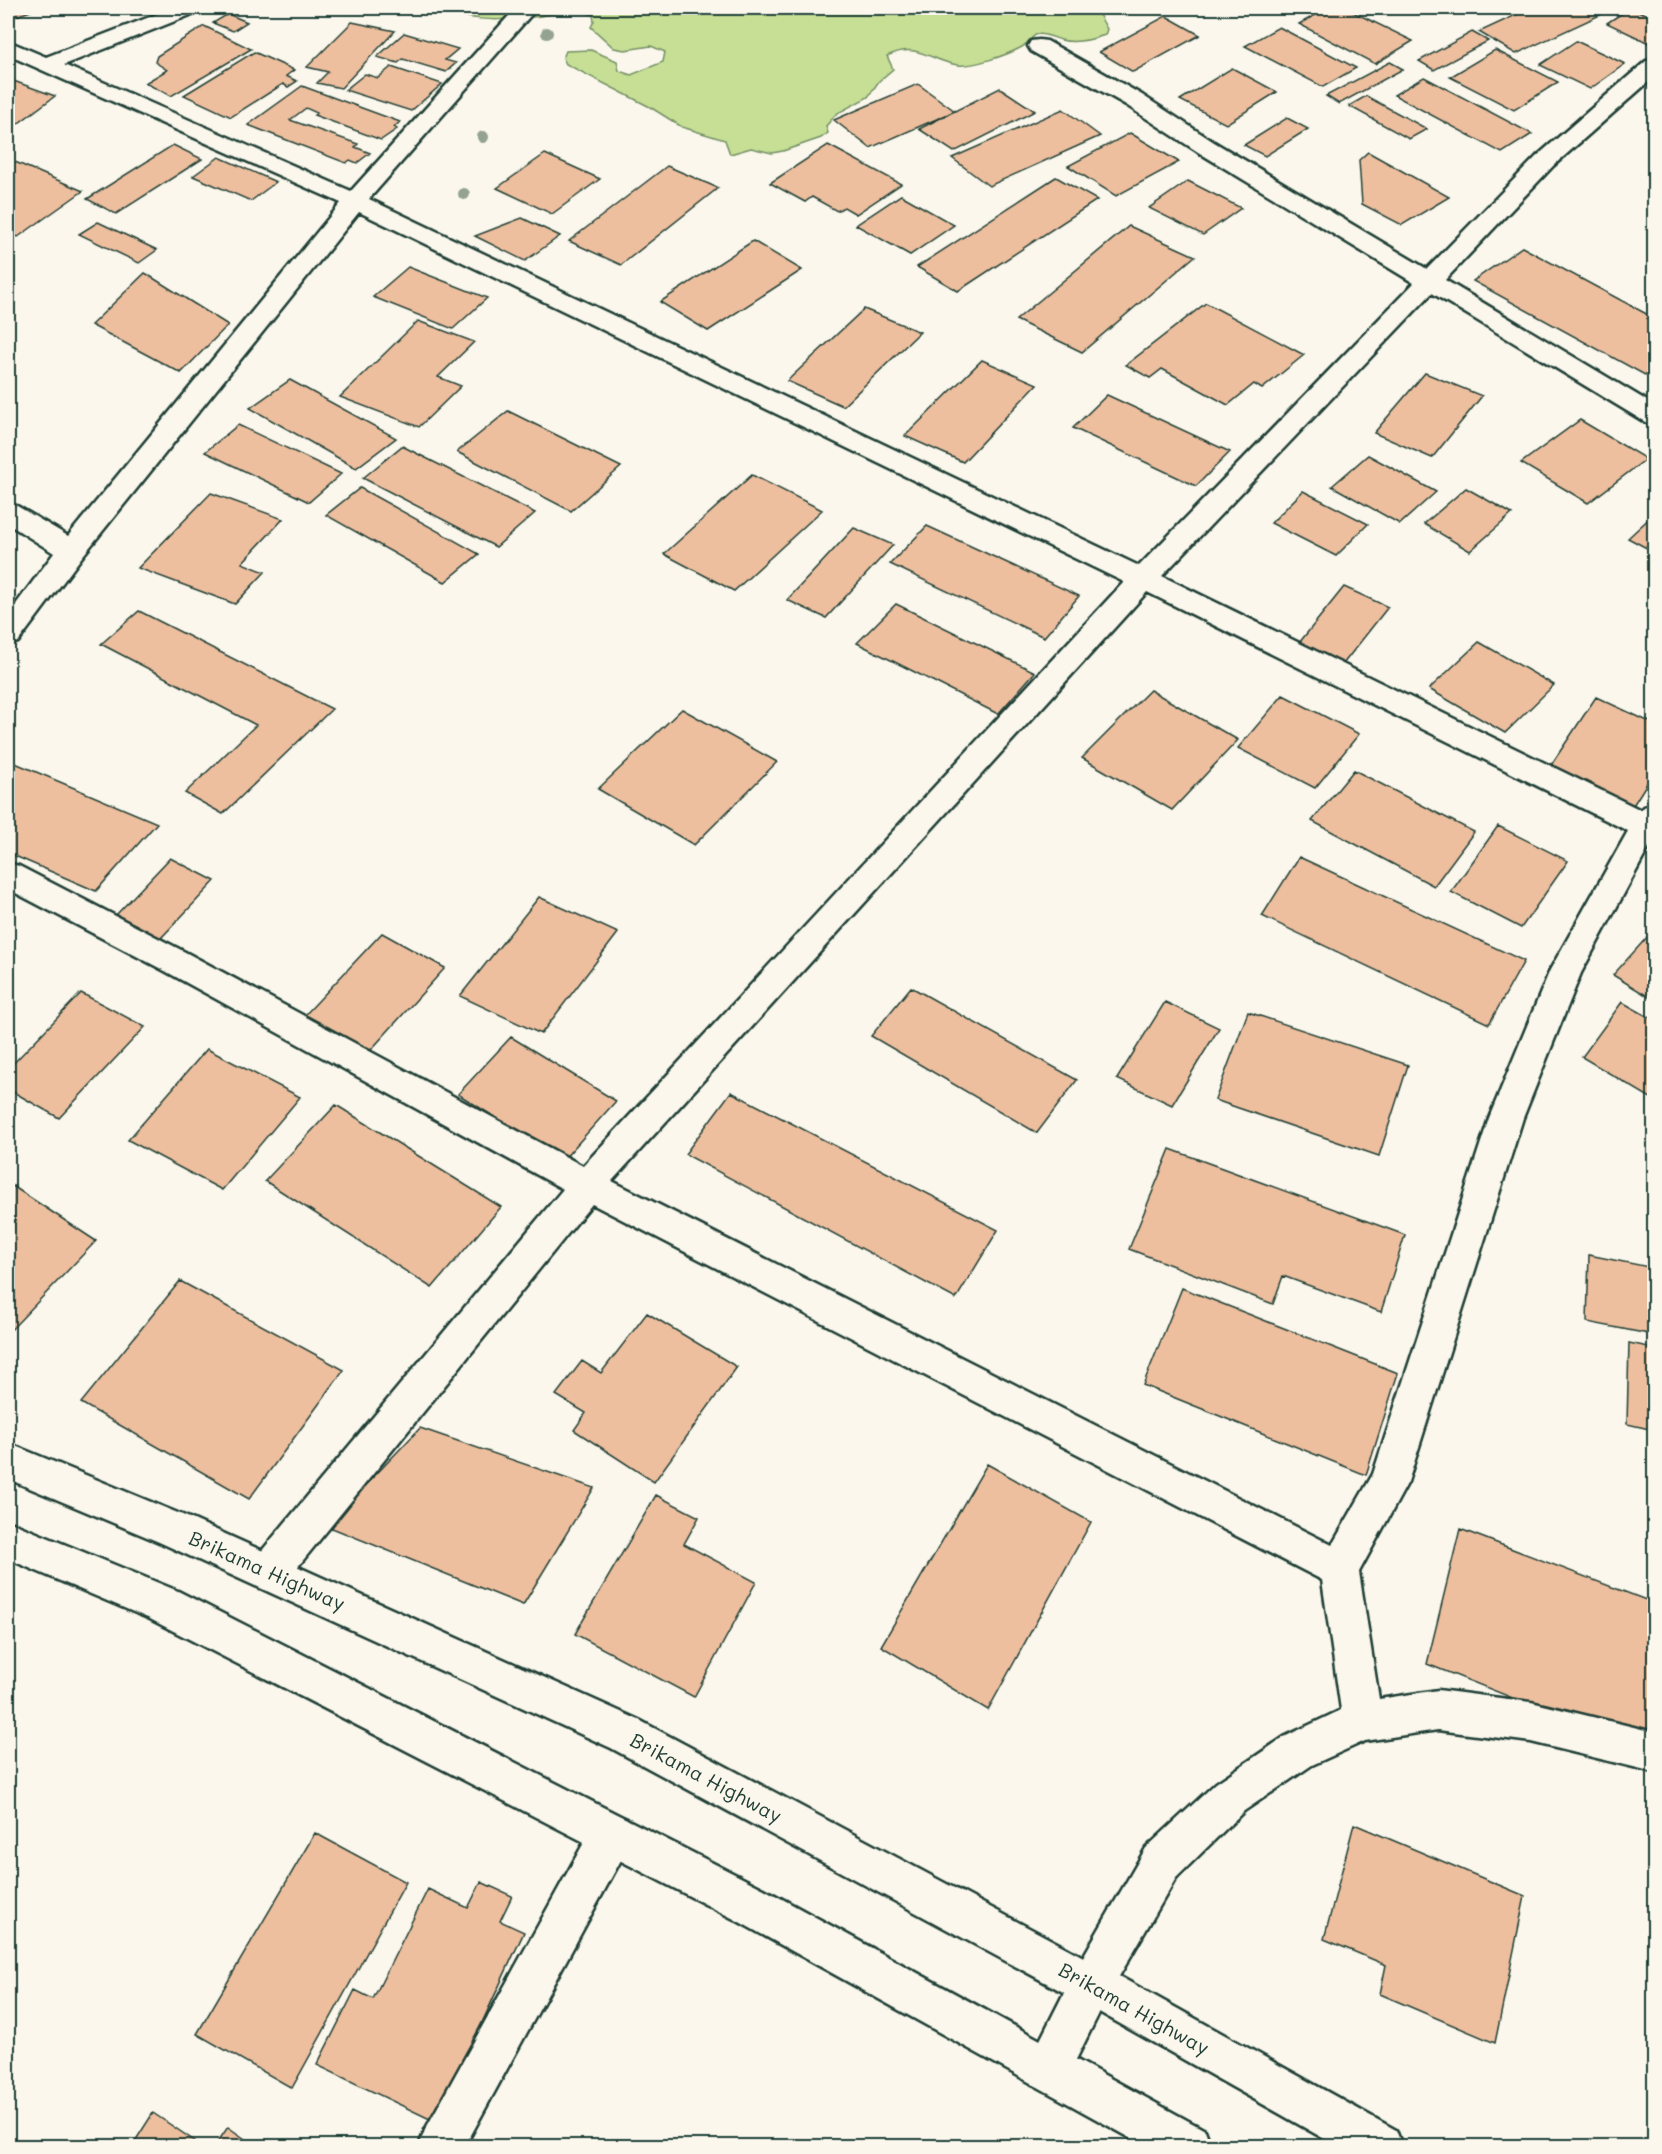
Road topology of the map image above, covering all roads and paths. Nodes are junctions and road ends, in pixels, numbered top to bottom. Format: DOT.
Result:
graph roads {
  1 [pos="191,8"];
  2 [pos="527,8"];
  3 [pos="1039,46"];
  4 [pos="8,47"];
  5 [pos="45,65"];
  6 [pos="1654,66"];
  7 [pos="355,201"];
  8 [pos="1429,282"];
  9 [pos="1654,416"];
  10 [pos="8,512"];
  11 [pos="71,551"];
  12 [pos="1143,579"];
  13 [pos="8,635"];
  14 [pos="1650,821"];
  15 [pos="8,875"];
  16 [pos="587,1185"];
  17 [pos="8,1461"];
  18 [pos="8,1540"];
  19 [pos="1339,1569"];
  20 [pos="269,1572"];
  21 [pos="1363,1721"];
  22 [pos="1654,1752"];
  23 [pos="612,1834"];
  24 [pos="1091,1984"];
  25 [pos="1048,2068"];
  26 [pos="441,2146"];
  27 [pos="1189,2146"];
  28 [pos="1380,2146"];
  1 -- 5 [label="main road"];
  2 -- 7 [label="main road"];
  3 -- 8 [label="main road"];
  4 -- 5 [label="main road"];
  5 -- 7 [label="main road"];
  6 -- 8 [label="main road"];
  7 -- 11 [label="main road"];
  7 -- 12 [label="main road"];
  8 -- 9 [label="main road"];
  8 -- 12 [label="main road"];
  10 -- 11 [label="main road"];
  11 -- 13 [label="main road"];
  12 -- 14 [label="main road"];
  12 -- 16 [label="main road"];
  14 -- 19 [label="main road"];
  15 -- 16 [label="main road"];
  16 -- 19 [label="main road"];
  16 -- 20 [label="main road"];
  17 -- 20 [label="main road, Brikama Highway"];
  18 -- 23 [label="main road"];
  19 -- 21 [label="main road"];
  20 -- 24 [label="main road, Brikama Highway"];
  21 -- 22 [label="main road"];
  21 -- 24 [label="main road"];
  23 -- 25 [label="main road"];
  23 -- 26 [label="main road"];
  24 -- 25 [label="main road"];
  24 -- 28 [label="main road, Brikama Highway"];
  25 -- 27 [label="main road"];
}
